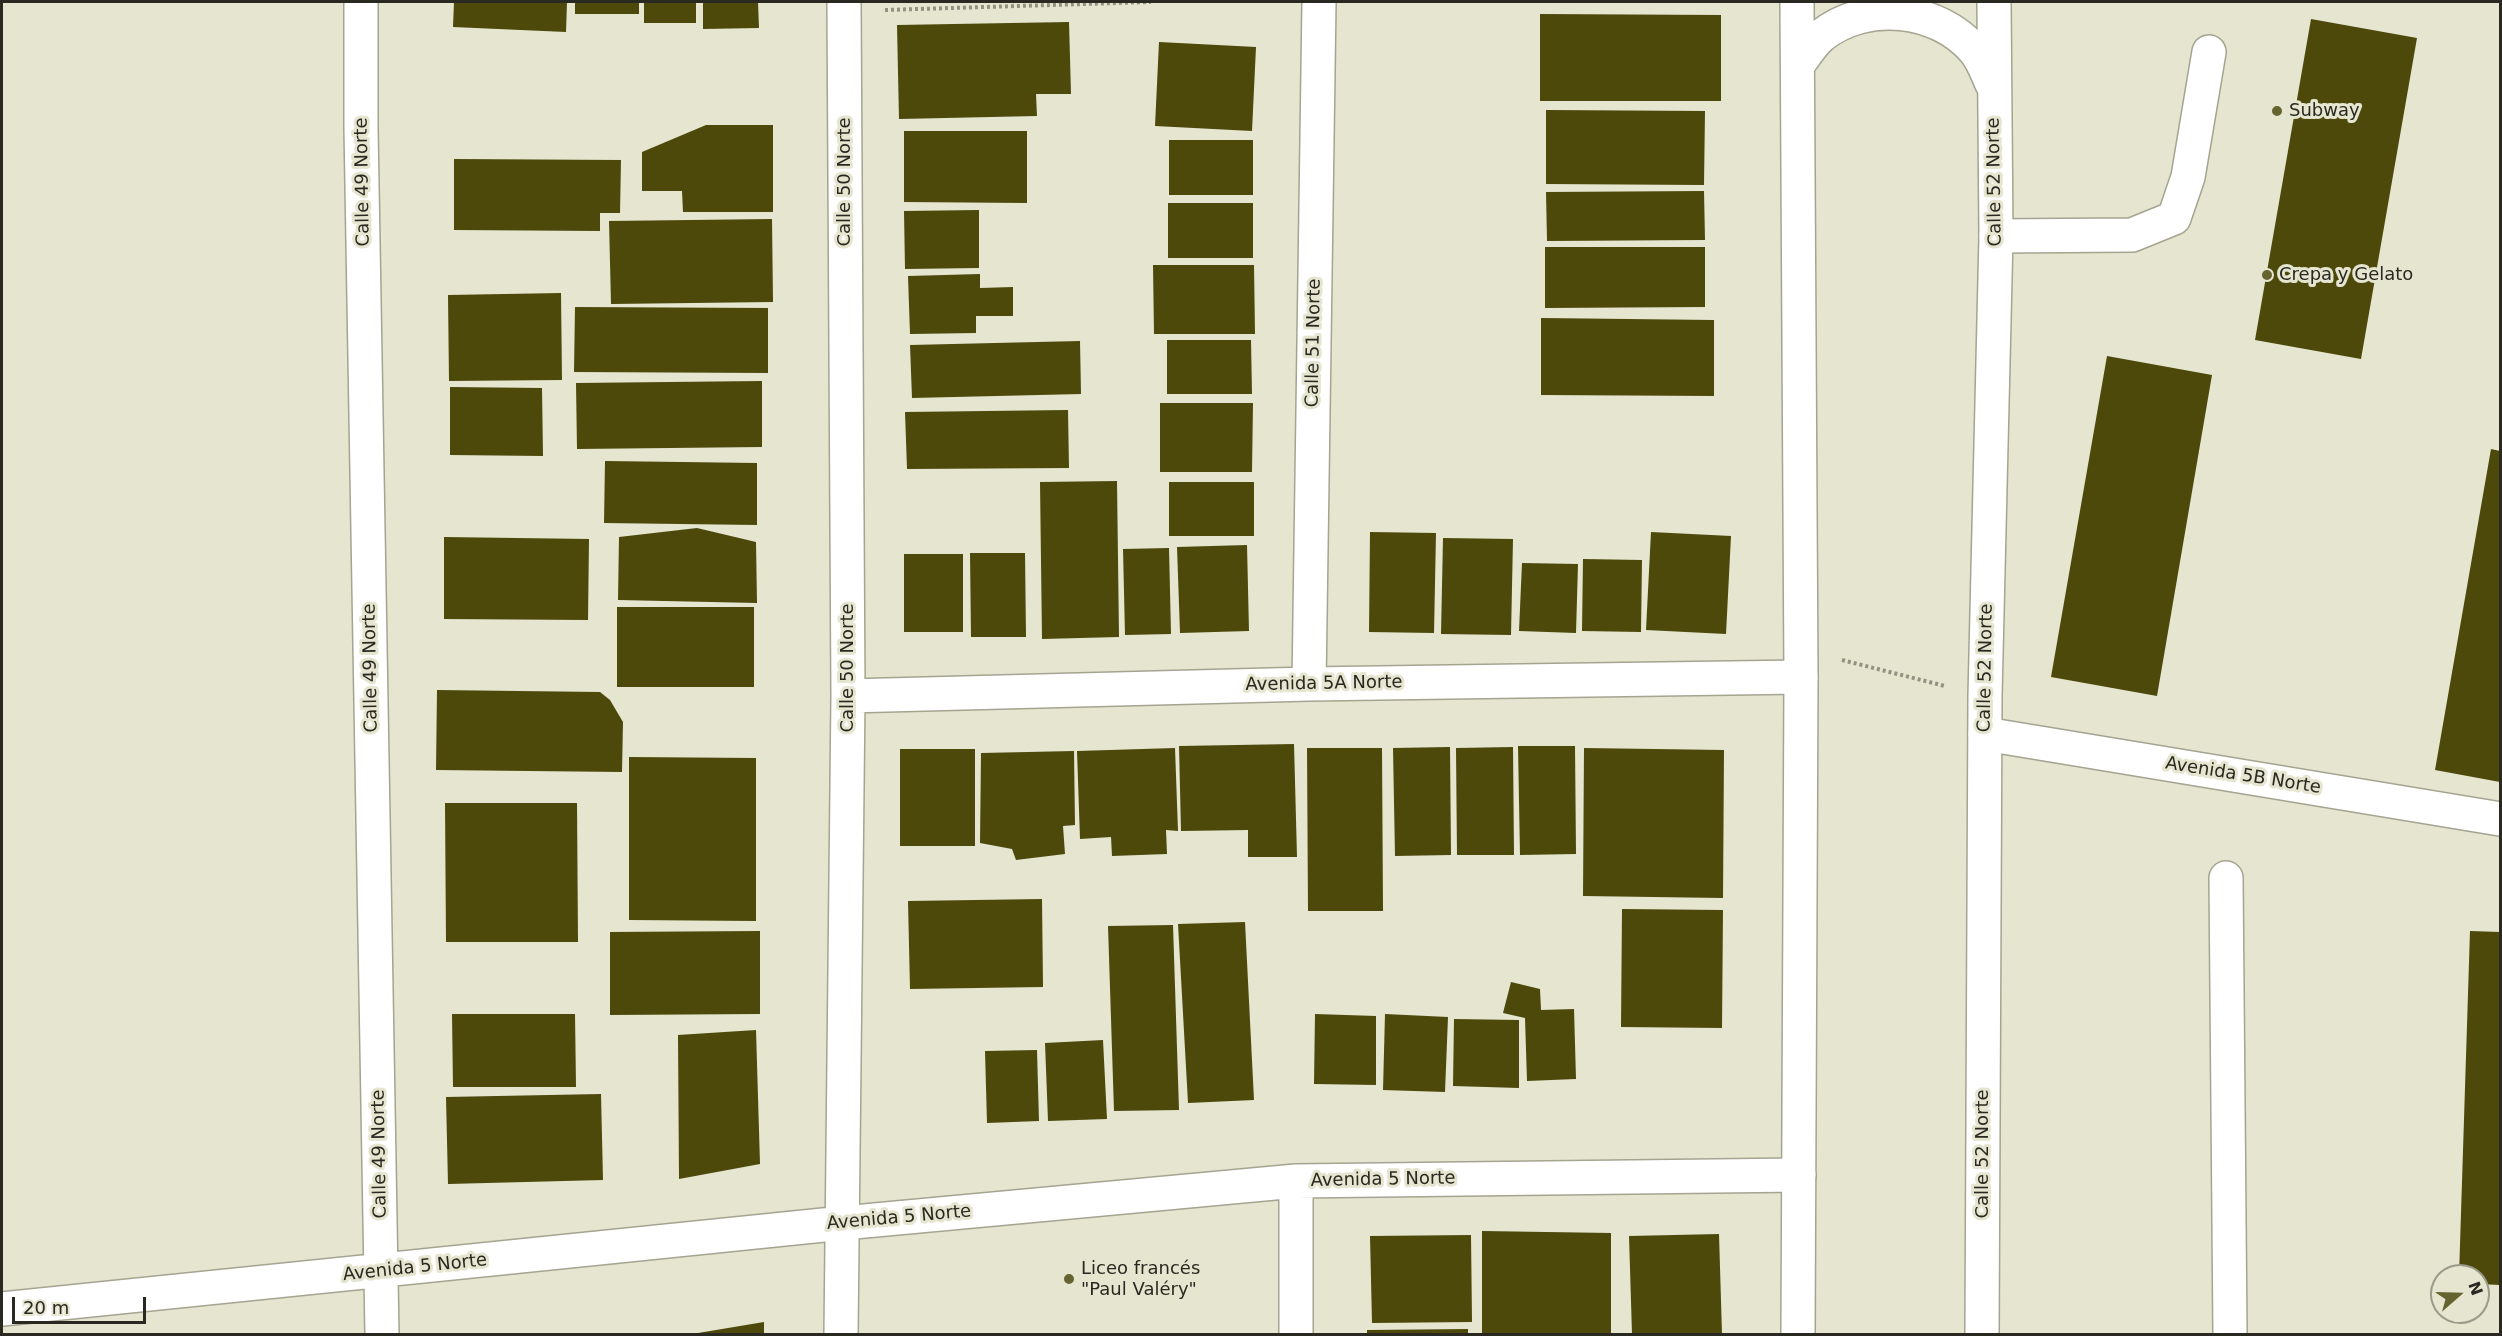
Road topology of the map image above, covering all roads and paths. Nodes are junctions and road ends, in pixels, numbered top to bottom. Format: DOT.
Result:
graph roads {
  1 [pos="361,2"];
  2 [pos="1151,2"];
  3 [pos="1319,2"];
  4 [pos="1797,2"];
  5 [pos="1994,2"];
  6 [pos="844,6"];
  7 [pos="2209,52"];
  8 [pos="1798,65"];
  9 [pos="1993,86"];
  10 [pos="1996,236"];
  11 [pos="1800,663"];
  12 [pos="1309,684"];
  13 [pos="848,696"];
  14 [pos="1985,696"];
  15 [pos="1985,734"];
  16 [pos="2500,819"];
  17 [pos="2226,878"];
  18 [pos="1799,1175"];
  19 [pos="1296,1181"];
  20 [pos="843,1223"];
  21 [pos="382,1272"];
  22 [pos="2,1309"];
  23 [pos="1799,1331"];
  24 [pos="1982,1334"];
  25 [pos="382,1335"];
  26 [pos="841,1335"];
  27 [pos="1296,1335"];
  28 [pos="2230,1335"];
  1 -- 21 [label="street, Calle 49 Norte"];
  2 -- 6 [label="path"];
  3 -- 12 [label="street, Calle 51 Norte"];
  4 -- 8 [label="street"];
  5 -- 9 [label="street, Calle 52 Norte"];
  6 -- 13 [label="street, Calle 50 Norte"];
  7 -- 10 [label="street"];
  8 -- 9 [label="street"];
  8 -- 11 [label="street"];
  9 -- 10 [label="street, Calle 52 Norte"];
  10 -- 14 [label="street, Calle 52 Norte"];
  11 -- 12 [label="street, Avenida 5A Norte"];
  11 -- 14 [label="path"];
  11 -- 18 [label="street"];
  12 -- 13 [label="street, Avenida 5A Norte"];
  13 -- 20 [label="street, Calle 50 Norte"];
  14 -- 15 [label="street, Calle 52 Norte"];
  15 -- 16 [label="street, Avenida 5B Norte"];
  15 -- 24 [label="street, Calle 52 Norte"];
  17 -- 28 [label="street"];
  18 -- 19 [label="street, Avenida 5 Norte"];
  18 -- 23 [label="street"];
  19 -- 20 [label="street, Avenida 5 Norte"];
  19 -- 27 [label="street"];
  20 -- 21 [label="street, Avenida 5 Norte"];
  20 -- 26 [label="street, Calle 50 Norte"];
  21 -- 22 [label="street, Avenida 5 Norte"];
  21 -- 25 [label="street, Calle 49 Norte"];
}
